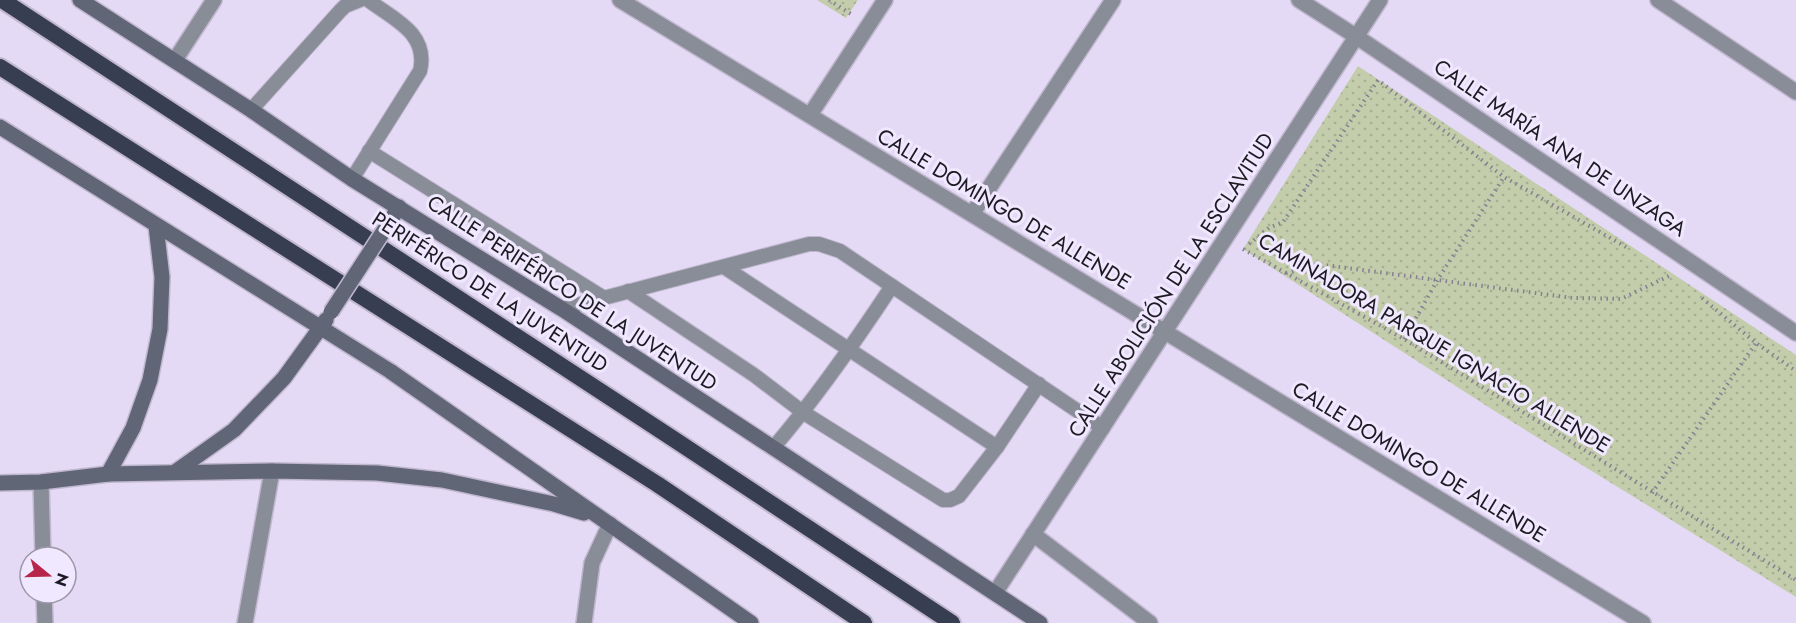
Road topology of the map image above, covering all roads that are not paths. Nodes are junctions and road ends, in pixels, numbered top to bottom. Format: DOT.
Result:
graph roads {
  1 [pos="2,0"];
  2 [pos="80,0"];
  3 [pos="214,0"];
  4 [pos="360,0"];
  5 [pos="368,0"];
  6 [pos="620,0"];
  7 [pos="885,0"];
  8 [pos="1113,0"];
  9 [pos="1299,0"];
  10 [pos="1380,0"];
  11 [pos="1658,0"];
  12 [pos="1357,37"];
  13 [pos="175,60"];
  14 [pos="0,67"];
  15 [pos="1796,92"];
  16 [pos="251,110"];
  17 [pos="810,115"];
  18 [pos="0,128"];
  19 [pos="369,152"];
  20 [pos="352,179"];
  21 [pos="399,207"];
  22 [pos="972,214"];
  23 [pos="156,226"];
  24 [pos="724,267"];
  25 [pos="892,286"];
  26 [pos="628,291"];
  27 [pos="603,298"];
  28 [pos="562,309"];
  29 [pos="321,328"];
  30 [pos="1166,333"];
  31 [pos="1796,333"];
  32 [pos="850,349"];
  33 [pos="1039,384"];
  34 [pos="804,412"];
  35 [pos="1103,428"];
  36 [pos="997,447"];
  37 [pos="773,448"];
  38 [pos="272,471"];
  39 [pos="175,472"];
  40 [pos="108,474"];
  41 [pos="41,482"];
  42 [pos="0,483"];
  43 [pos="604,521"];
  44 [pos="1034,534"];
  45 [pos="43,545"];
  46 [pos="996,593"];
  47 [pos="44,605"];
  48 [pos="45,623"];
  49 [pos="245,623"];
  50 [pos="584,623"];
  51 [pos="752,623"];
  52 [pos="864,623"];
  53 [pos="952,623"];
  54 [pos="1040,623"];
  55 [pos="1150,623"];
  56 [pos="1643,623"];
  1 -- 53 [label="highway, PERIFÉRICO DE LA JUVENTUD"];
  2 -- 13 [label="main road, CALLE PERIFÉRICO DE LA JUVENTUD"];
  3 -- 13 [label="street"];
  4 -- 16 [label="lane"];
  5 -- 19 [label="lane"];
  6 -- 17 [label="street, CALLE DOMINGO DE ALLENDE"];
  7 -- 17 [label="street"];
  8 -- 22 [label="street"];
  9 -- 12 [label="street, CALLE MARÍA ANA DE UNZAGA"];
  10 -- 12 [label="street, CALLE ABOLICIÓN DE LA ESCLAVITUD"];
  11 -- 15 [label="street"];
  12 -- 30 [label="street, CALLE ABOLICIÓN DE LA ESCLAVITUD"];
  12 -- 31 [label="street, CALLE MARÍA ANA DE UNZAGA"];
  13 -- 16 [label="main road, CALLE PERIFÉRICO DE LA JUVENTUD"];
  14 -- 52 [label="highway"];
  16 -- 20 [label="main road, CALLE PERIFÉRICO DE LA JUVENTUD"];
  17 -- 22 [label="street, CALLE DOMINGO DE ALLENDE"];
  18 -- 23 [label="main road"];
  19 -- 20 [label="lane"];
  19 -- 27 [label="lane"];
  20 -- 21 [label="main road, CALLE PERIFÉRICO DE LA JUVENTUD"];
  21 -- 28 [label="main road, CALLE PERIFÉRICO DE LA JUVENTUD"];
  21 -- 29 [label="main road, bridge"];
  22 -- 30 [label="street, CALLE DOMINGO DE ALLENDE"];
  23 -- 29 [label="main road"];
  23 -- 40 [label="main road"];
  24 -- 25 [label="lane"];
  24 -- 26 [label="lane"];
  24 -- 32 [label="lane"];
  25 -- 32 [label="lane"];
  25 -- 33 [label="lane"];
  26 -- 27 [label="lane"];
  26 -- 34 [label="lane"];
  27 -- 28 [label="lane"];
  28 -- 37 [label="main road, CALLE PERIFÉRICO DE LA JUVENTUD"];
  29 -- 39 [label="main road"];
  29 -- 43 [label="main road"];
  30 -- 35 [label="street, CALLE ABOLICIÓN DE LA ESCLAVITUD"];
  30 -- 56 [label="street, CALLE DOMINGO DE ALLENDE"];
  32 -- 34 [label="lane"];
  32 -- 36 [label="lane"];
  33 -- 35 [label="lane"];
  33 -- 36 [label="lane"];
  34 -- 36 [label="lane"];
  34 -- 37 [label="lane"];
  35 -- 44 [label="street, CALLE ABOLICIÓN DE LA ESCLAVITUD"];
  37 -- 46 [label="main road, CALLE PERIFÉRICO DE LA JUVENTUD"];
  38 -- 39 [label="main road"];
  38 -- 43 [label="main road"];
  38 -- 49 [label="street"];
  39 -- 40 [label="main road"];
  40 -- 41 [label="main road"];
  41 -- 42 [label="main road"];
  41 -- 45 [label="street"];
  43 -- 50 [label="street"];
  43 -- 51 [label="main road"];
  44 -- 46 [label="street, CALLE ABOLICIÓN DE LA ESCLAVITUD"];
  44 -- 55 [label="street"];
  46 -- 54 [label="main road, CALLE PERIFÉRICO DE LA JUVENTUD"];
  47 -- 48 [label="street"];
}
